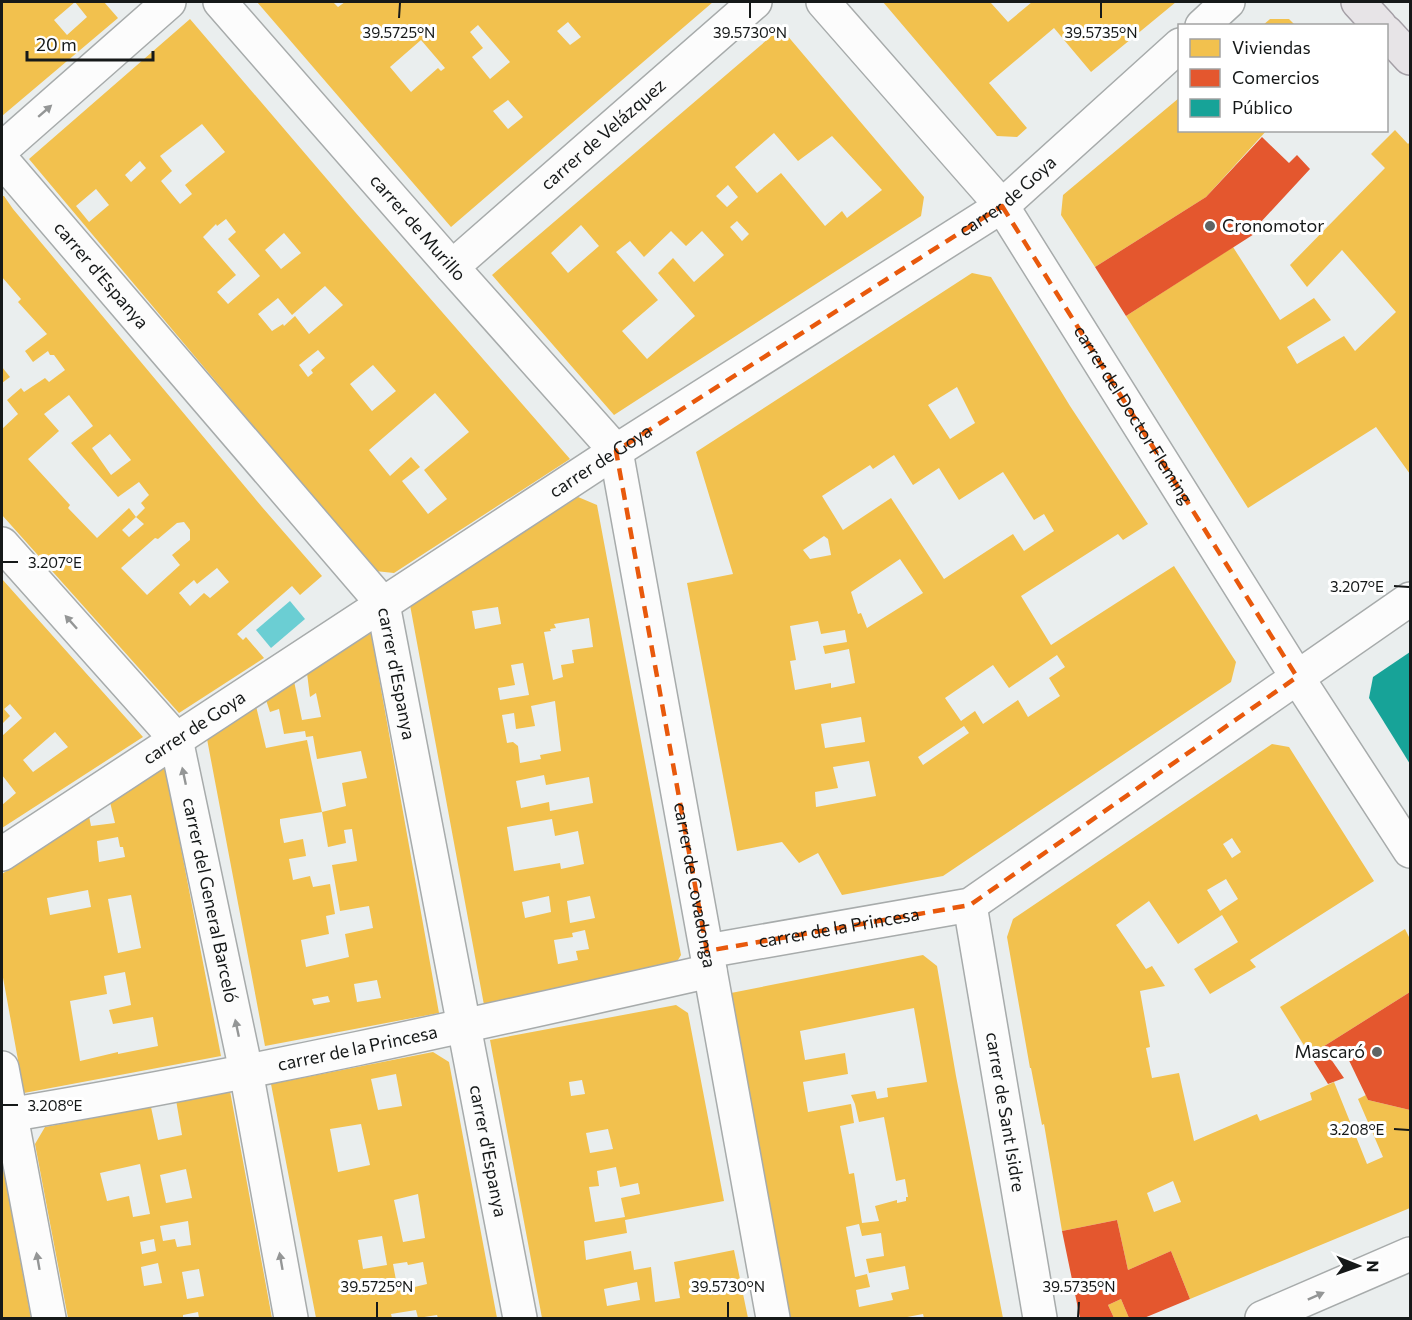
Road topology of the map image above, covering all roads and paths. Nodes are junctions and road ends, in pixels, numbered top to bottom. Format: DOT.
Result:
graph roads {
  1 [pos="220,2"];
  2 [pos="755,2"];
  3 [pos="823,2"];
  4 [pos="1228,2"];
  5 [pos="1358,2"];
  6 [pos="155,6"];
  7 [pos="1204,24"];
  8 [pos="1378,24"];
  9 [pos="1388,34"];
  10 [pos="1178,46"];
  11 [pos="1410,58"];
  12 [pos="2,149"];
  13 [pos="2,160"];
  14 [pos="1002,206"];
  15 [pos="452,267"];
  16 [pos="616,451"];
  17 [pos="2,544"];
  18 [pos="1410,599"];
  19 [pos="383,604"];
  20 [pos="1297,676"];
  21 [pos="176,739"];
  22 [pos="1410,851"];
  23 [pos="2,854"];
  24 [pos="970,905"];
  25 [pos="709,961"];
  26 [pos="464,1026"];
  27 [pos="2,1068"];
  28 [pos="246,1071"];
  29 [pos="6,1115"];
  30 [pos="1410,1254"];
  31 [pos="49,1318"];
  32 [pos="291,1318"];
  33 [pos="520,1318"];
  34 [pos="773,1318"];
  35 [pos="1040,1318"];
  36 [pos="1267,1318"];
  1 -- 15 [label="street, carrer de Murillo"];
  2 -- 15 [label="street, carrer de Velázquez"];
  3 -- 14 [label="street, carrer del Doctor Fleming"];
  4 -- 7 [label="street"];
  5 -- 8 [label="main road"];
  12 -- 6 [label="street, one-way"];
  9 -- 11 [label="main road"];
  10 -- 14 [label="street, carrer de Goya"];
  13 -- 19 [label="street, carrer d'Espanya"];
  14 -- 16 [label="street, carrer de Goya"];
  14 -- 20 [label="street, carrer del Doctor Fleming"];
  15 -- 16 [label="street, carrer de Murillo"];
  16 -- 19 [label="street, carrer de Goya"];
  16 -- 25 [label="street, carrer de Covadonga"];
  21 -- 17 [label="street, carrer del General Barceló, one-way"];
  18 -- 20 [label="street"];
  19 -- 21 [label="street, carrer de Goya"];
  19 -- 26 [label="street, carrer d'Espanya"];
  20 -- 22 [label="street, carrer del Doctor Fleming"];
  20 -- 24 [label="street"];
  21 -- 23 [label="street, carrer de Goya"];
  28 -- 21 [label="street, carrer del General Barceló, one-way"];
  24 -- 25 [label="street, carrer de la Princesa"];
  24 -- 35 [label="street, carrer de Sant Isidre"];
  25 -- 26 [label="street, carrer de la Princesa"];
  25 -- 34 [label="street, carrer de Covadonga"];
  26 -- 28 [label="street, carrer de la Princesa"];
  26 -- 33 [label="street, carrer d'Espanya"];
  27 -- 29 [label="street"];
  28 -- 29 [label="street, carrer de la Princesa"];
  32 -- 28 [label="street, carrer del General Barceló, one-way"];
  31 -- 29 [label="street, one-way"];
  36 -- 30 [label="street, one-way"];
}
